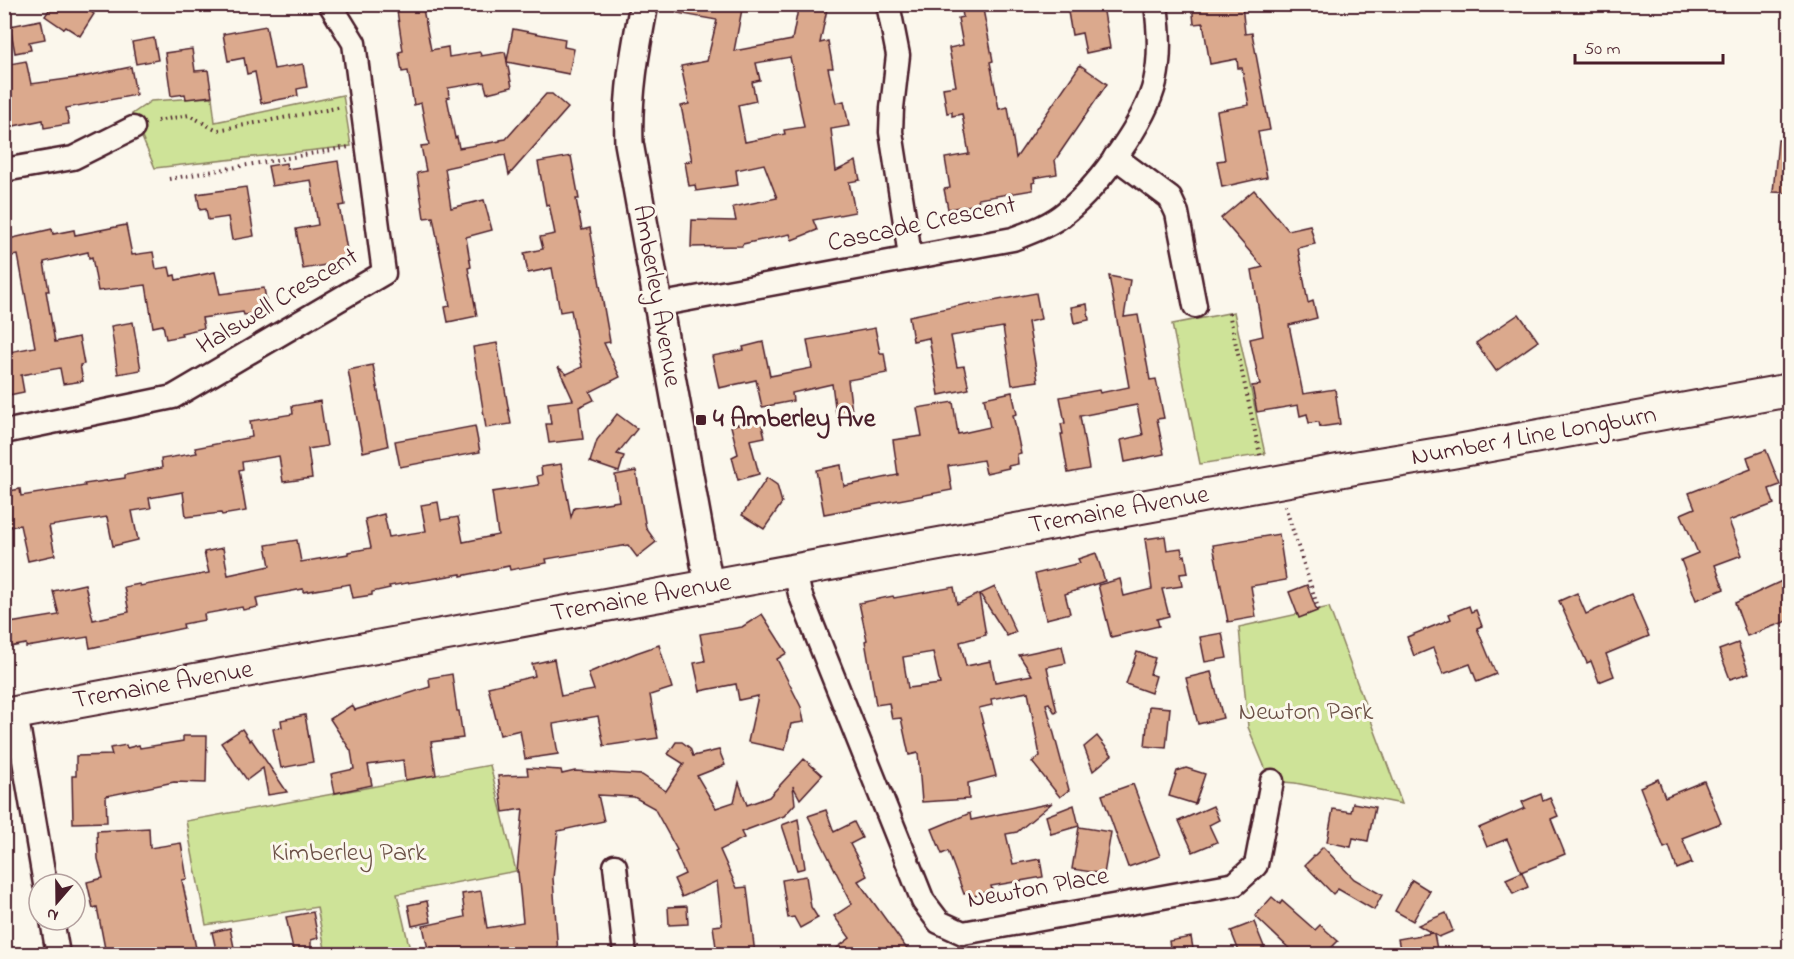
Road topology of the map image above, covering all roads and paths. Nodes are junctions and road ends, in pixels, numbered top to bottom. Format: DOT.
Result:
graph roads {
  1 [pos="330,4"];
  2 [pos="644,4"];
  3 [pos="888,4"];
  4 [pos="1156,4"];
  5 [pos="343,107"];
  6 [pos="157,121"];
  7 [pos="133,128"];
  8 [pos="351,146"];
  9 [pos="1116,157"];
  10 [pos="4,170"];
  11 [pos="170,179"];
  12 [pos="910,258"];
  13 [pos="657,305"];
  14 [pos="1195,306"];
  15 [pos="1229,313"];
  16 [pos="1790,390"];
  17 [pos="4,432"];
  18 [pos="1269,471"];
  19 [pos="795,571"];
  20 [pos="709,586"];
  21 [pos="1319,611"];
  22 [pos="10,714"];
  23 [pos="1272,781"];
  24 [pos="615,866"];
  25 [pos="43,872"];
  26 [pos="54,932"];
  27 [pos="58,954"];
  28 [pos="625,954"];
  1 -- 17 [label="street, Halswell Crescent"];
  2 -- 13 [label="street, Amberley Avenue"];
  3 -- 12 [label="street"];
  4 -- 9 [label="street, Cascade Crescent"];
  5 -- 6 [label="path"];
  7 -- 10 [label="street"];
  8 -- 11 [label="path"];
  9 -- 12 [label="street, Cascade Crescent"];
  9 -- 14 [label="street"];
  12 -- 13 [label="street, Cascade Crescent"];
  13 -- 20 [label="street, Amberley Avenue"];
  15 -- 18 [label="path"];
  16 -- 18 [label="main road, Number 1 Line Longburn"];
  18 -- 19 [label="main road, Tremaine Avenue"];
  18 -- 21 [label="path"];
  19 -- 20 [label="main road, Tremaine Avenue"];
  19 -- 23 [label="street, Newton Place"];
  20 -- 22 [label="main road, Tremaine Avenue"];
  22 -- 25 [label="street"];
  24 -- 28 [label="street"];
  26 -- 27 [label="street"];
}
